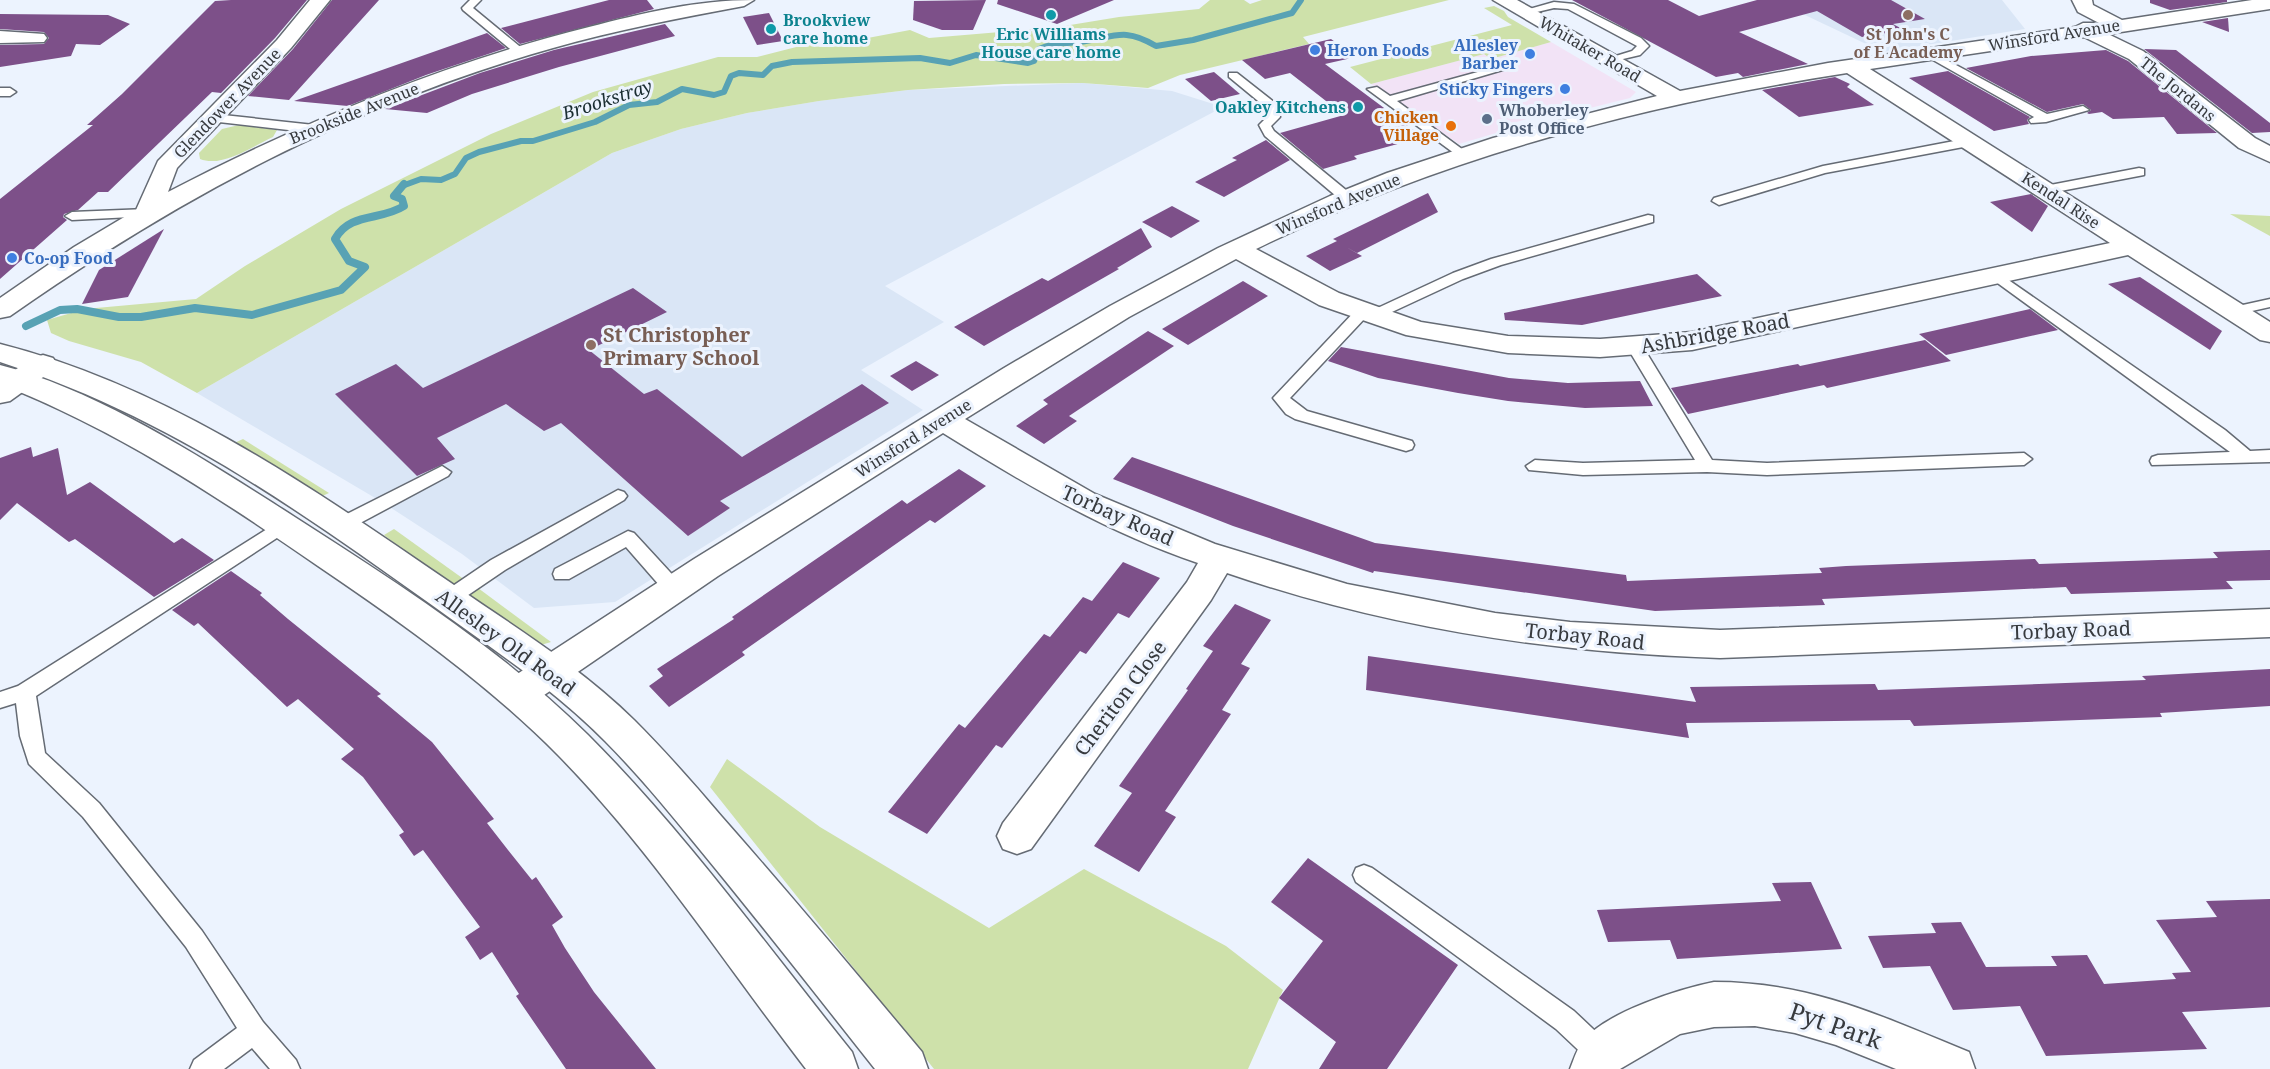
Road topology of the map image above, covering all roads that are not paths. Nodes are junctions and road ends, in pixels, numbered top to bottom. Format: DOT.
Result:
graph roads {
  1 [pos="320,0"];
  2 [pos="476,0"];
  3 [pos="1503,0"];
  4 [pos="2082,0"];
  5 [pos="732,1"];
  6 [pos="2260,4"];
  7 [pos="1524,12"];
  8 [pos="2270,16"];
  9 [pos="2117,25"];
  10 [pos="2083,30"];
  11 [pos="0,38"];
  12 [pos="37,38"];
  13 [pos="520,52"];
  14 [pos="1930,54"];
  15 [pos="1610,61"];
  16 [pos="1852,67"];
  17 [pos="1500,69"];
  18 [pos="1233,75"];
  19 [pos="1374,88"];
  20 [pos="1676,98"];
  21 [pos="1389,100"];
  22 [pos="2082,110"];
  23 [pos="214,118"];
  24 [pos="2046,118"];
  25 [pos="2031,121"];
  26 [pos="314,129"];
  27 [pos="1970,142"];
  28 [pos="1462,155"];
  29 [pos="2270,155"];
  30 [pos="2139,172"];
  31 [pos="2045,190"];
  32 [pos="1347,198"];
  33 [pos="1719,201"];
  34 [pos="147,213"];
  35 [pos="72,216"];
  36 [pos="1648,219"];
  37 [pos="2132,246"];
  38 [pos="1238,249"];
  39 [pos="1997,276"];
  40 [pos="2270,303"];
  41 [pos="0,310"];
  42 [pos="2234,311"];
  43 [pos="1368,314"];
  44 [pos="2270,334"];
  45 [pos="1635,347"];
  46 [pos="0,353"];
  47 [pos="15,378"];
  48 [pos="943,419"];
  49 [pos="1406,445"];
  50 [pos="2270,456"];
  51 [pos="2246,457"];
  52 [pos="2024,459"];
  53 [pos="2158,461"];
  54 [pos="1535,466"];
  55 [pos="1707,466"];
  56 [pos="442,472"];
  57 [pos="618,496"];
  58 [pos="283,525"];
  59 [pos="343,525"];
  60 [pos="1219,557"];
  61 [pos="562,574"];
  62 [pos="674,589"];
  63 [pos="448,599"];
  64 [pos="2270,623"];
  65 [pos="534,683"];
  66 [pos="25,692"];
  67 [pos="0,700"];
  68 [pos="1017,837"];
  69 [pos="1364,875"];
  70 [pos="254,1031"];
  71 [pos="1596,1061"];
  72 [pos="203,1069"];
  73 [pos="287,1069"];
  74 [pos="835,1069"];
  75 [pos="905,1069"];
  76 [pos="1952,1069"];
  1 -- 23 [label="street, Glendower Avenue"];
  2 -- 13 [label="lane"];
  3 -- 7 [label="street, Whitaker Road"];
  4 -- 9 [label="street"];
  5 -- 13 [label="street, Brookside Avenue"];
  6 -- 8 [label="street"];
  6 -- 9 [label="street, Winsford Avenue"];
  7 -- 15 [label="street, Whitaker Road"];
  7 -- 15 [label="lane"];
  9 -- 10 [label="street, Winsford Avenue"];
  10 -- 14 [label="street, Winsford Avenue"];
  10 -- 29 [label="street, The Jordans"];
  11 -- 12 [label="street"];
  13 -- 26 [label="street, Brookside Avenue"];
  14 -- 16 [label="street, Winsford Avenue"];
  14 -- 24 [label="lane"];
  15 -- 20 [label="street, Whitaker Road"];
  16 -- 20 [label="street, Winsford Avenue"];
  16 -- 27 [label="street, Kendal Rise"];
  17 -- 21 [label="lane"];
  18 -- 32 [label="lane"];
  19 -- 21 [label="lane"];
  20 -- 28 [label="street, Winsford Avenue"];
  21 -- 28 [label="lane"];
  22 -- 24 [label="lane"];
  23 -- 26 [label="lane"];
  23 -- 34 [label="street, Glendower Avenue"];
  24 -- 25 [label="lane"];
  26 -- 34 [label="street, Brookside Avenue"];
  27 -- 31 [label="street, Kendal Rise"];
  27 -- 33 [label="lane"];
  28 -- 32 [label="street, Winsford Avenue"];
  30 -- 31 [label="lane"];
  31 -- 37 [label="street, Kendal Rise"];
  32 -- 38 [label="street, Winsford Avenue"];
  34 -- 35 [label="lane"];
  34 -- 41 [label="street, Brookside Avenue"];
  36 -- 43 [label="lane"];
  37 -- 39 [label="street, Ashbridge Road"];
  37 -- 42 [label="street, Kendal Rise"];
  38 -- 43 [label="street, Ashbridge Road"];
  38 -- 48 [label="street, Winsford Avenue"];
  39 -- 45 [label="street, Ashbridge Road"];
  39 -- 51 [label="lane"];
  40 -- 42 [label="lane"];
  42 -- 44 [label="street, Kendal Rise"];
  43 -- 45 [label="street, Ashbridge Road"];
  43 -- 49 [label="lane"];
  45 -- 55 [label="lane"];
  46 -- 47 [label="street, Allesley Old Road"];
  47 -- 58 [label="street, Allesley Old Road"];
  47 -- 59 [label="street, Allesley Old Road"];
  48 -- 60 [label="street, Torbay Road"];
  48 -- 62 [label="street, Winsford Avenue"];
  50 -- 51 [label="lane"];
  51 -- 53 [label="lane"];
  52 -- 55 [label="lane"];
  54 -- 55 [label="lane"];
  56 -- 59 [label="lane"];
  57 -- 63 [label="lane"];
  58 -- 65 [label="street, Allesley Old Road"];
  58 -- 66 [label="lane"];
  59 -- 63 [label="street, Allesley Old Road"];
  60 -- 64 [label="street, Torbay Road"];
  60 -- 68 [label="street, Cheriton Close"];
  61 -- 62 [label="lane"];
  62 -- 65 [label="street, Winsford Avenue"];
  63 -- 65 [label="street, Allesley Old Road"];
  65 -- 74 [label="street, Allesley Old Road"];
  65 -- 75 [label="street, Allesley Old Road"];
  66 -- 67 [label="lane"];
  66 -- 70 [label="lane"];
  69 -- 71 [label="lane"];
  70 -- 72 [label="lane"];
  70 -- 73 [label="lane"];
  71 -- 76 [label="street, Pyt Park"];
}
